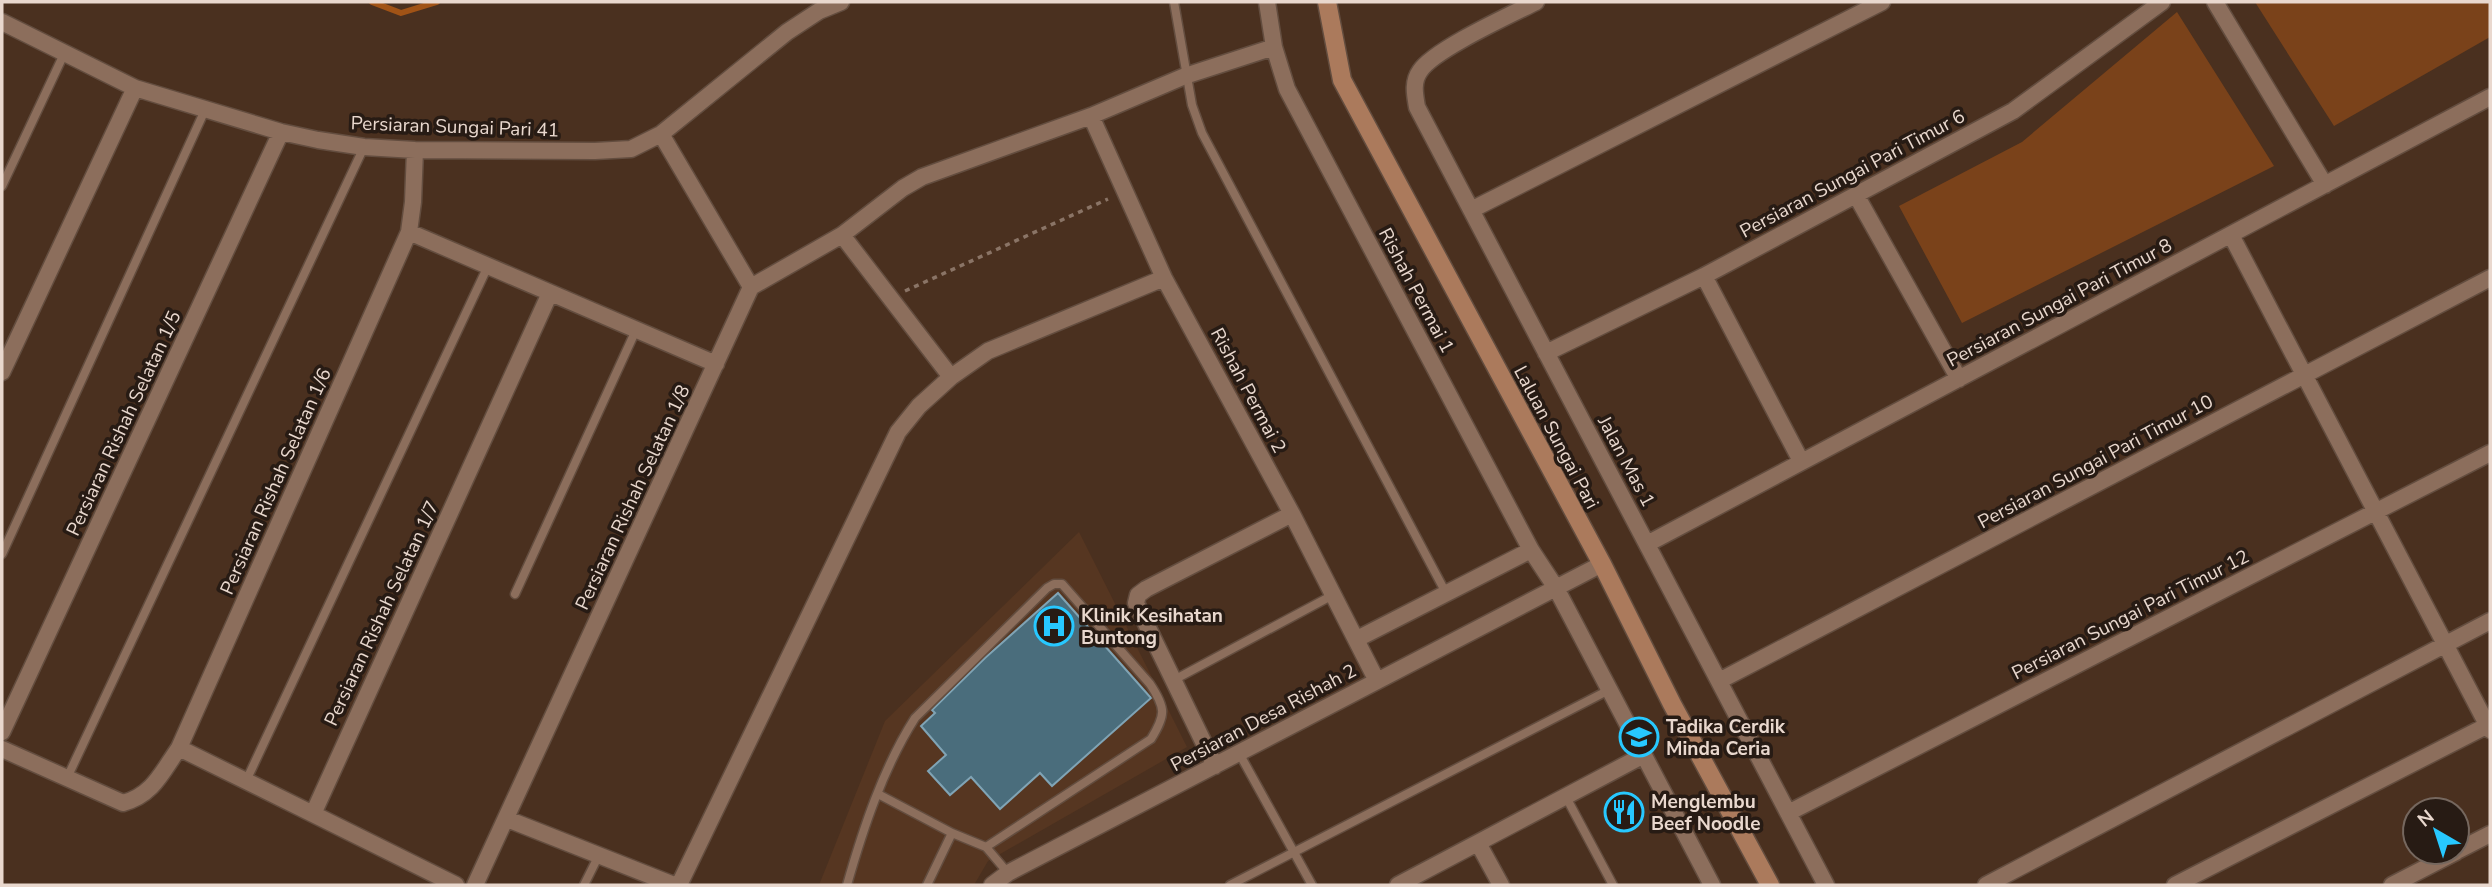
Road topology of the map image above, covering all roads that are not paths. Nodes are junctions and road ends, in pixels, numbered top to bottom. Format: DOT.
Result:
graph roads {
  1 [pos="841,2"];
  2 [pos="1174,2"];
  3 [pos="1267,2"];
  4 [pos="1327,2"];
  5 [pos="1536,2"];
  6 [pos="1881,2"];
  7 [pos="2162,2"];
  8 [pos="2215,2"];
  9 [pos="2,22"];
  10 [pos="1273,47"];
  11 [pos="64,54"];
  12 [pos="1185,76"];
  13 [pos="135,88"];
  14 [pos="2490,97"];
  15 [pos="205,110"];
  16 [pos="1091,116"];
  17 [pos="281,132"];
  18 [pos="661,134"];
  19 [pos="363,147"];
  20 [pos="415,150"];
  21 [pos="2325,185"];
  22 [pos="2,186"];
  23 [pos="1856,195"];
  24 [pos="1471,210"];
  25 [pos="409,232"];
  26 [pos="842,235"];
  27 [pos="2231,235"];
  28 [pos="488,266"];
  29 [pos="1704,276"];
  30 [pos="1164,278"];
  31 [pos="2490,278"];
  32 [pos="751,287"];
  33 [pos="551,293"];
  34 [pos="636,330"];
  35 [pos="1546,353"];
  36 [pos="716,364"];
  37 [pos="2,372"];
  38 [pos="2304,375"];
  39 [pos="951,377"];
  40 [pos="1959,379"];
  41 [pos="2490,453"];
  42 [pos="1801,461"];
  43 [pos="2375,512"];
  44 [pos="1292,514"];
  45 [pos="1647,544"];
  46 [pos="1531,550"];
  47 [pos="2,554"];
  48 [pos="1602,564"];
  49 [pos="1556,588"];
  50 [pos="1446,593"];
  51 [pos="514,594"];
  52 [pos="1334,594"];
  53 [pos="2490,621"];
  54 [pos="1357,639"];
  55 [pos="2444,645"];
  56 [pos="1172,681"];
  57 [pos="1377,681"];
  58 [pos="1719,681"];
  59 [pos="1609,690"];
  60 [pos="2489,727"];
  61 [pos="2,732"];
  62 [pos="178,748"];
  63 [pos="2,749"];
  64 [pos="1239,753"];
  65 [pos="1642,756"];
  66 [pos="1215,766"];
  67 [pos="67,778"];
  68 [pos="246,781"];
  69 [pos="878,794"];
  70 [pos="1566,797"];
  71 [pos="1788,813"];
  72 [pos="313,814"];
  73 [pos="506,819"];
  74 [pos="952,833"];
  75 [pos="2490,834"];
  76 [pos="1478,843"];
  77 [pos="2471,844"];
  78 [pos="986,847"];
  79 [pos="1293,852"];
  80 [pos="598,855"];
  81 [pos="2429,866"];
  82 [pos="1008,873"];
  83 [pos="456,885"];
  84 [pos="475,885"];
  85 [pos="584,885"];
  86 [pos="676,885"];
  87 [pos="847,885"];
  88 [pos="927,885"];
  89 [pos="992,885"];
  90 [pos="1230,885"];
  91 [pos="1312,885"];
  92 [pos="1398,885"];
  93 [pos="1501,885"];
  94 [pos="1613,885"];
  95 [pos="1712,885"];
  96 [pos="1770,885"];
  97 [pos="1826,885"];
  98 [pos="1986,885"];
  99 [pos="2175,885"];
  100 [pos="2392,885"];
  1 -- 18 [label="street, Persiaran Sungai Pari 41"];
  2 -- 12 [label="lane"];
  3 -- 10 [label="street, Rishah Permai 1"];
  4 -- 48 [label="main road, Laluan Sungai Pari"];
  5 -- 24 [label="street, Jalan Mas 1"];
  6 -- 24 [label="street"];
  7 -- 23 [label="street, Persiaran Sungai Pari Timur 6"];
  8 -- 21 [label="street"];
  9 -- 11 [label="street, Persiaran Sungai Pari 41"];
  10 -- 12 [label="street"];
  10 -- 46 [label="street, Rishah Permai 1"];
  11 -- 13 [label="street, Persiaran Sungai Pari 41"];
  11 -- 22 [label="lane"];
  12 -- 16 [label="street"];
  12 -- 50 [label="lane"];
  13 -- 15 [label="street, Persiaran Sungai Pari 41"];
  13 -- 37 [label="street"];
  14 -- 21 [label="street, Persiaran Sungai Pari Timur 8"];
  15 -- 17 [label="street, Persiaran Sungai Pari 41"];
  15 -- 47 [label="lane"];
  16 -- 26 [label="street"];
  16 -- 30 [label="street, Rishah Permai 2"];
  17 -- 19 [label="street, Persiaran Sungai Pari 41"];
  17 -- 61 [label="street, Persiaran Rishah Selatan 1/5"];
  18 -- 20 [label="street, Persiaran Sungai Pari 41"];
  18 -- 32 [label="street"];
  19 -- 20 [label="street, Persiaran Sungai Pari 41"];
  19 -- 67 [label="lane"];
  20 -- 25 [label="street, Persiaran Rishah Selatan 1/6"];
  21 -- 27 [label="street, Persiaran Sungai Pari Timur 8"];
  23 -- 29 [label="street, Persiaran Sungai Pari Timur 6"];
  23 -- 40 [label="street"];
  24 -- 35 [label="street, Jalan Mas 1"];
  25 -- 28 [label="street"];
  25 -- 62 [label="street, Persiaran Rishah Selatan 1/6"];
  26 -- 32 [label="street"];
  26 -- 39 [label="street"];
  27 -- 38 [label="street"];
  27 -- 40 [label="street, Persiaran Sungai Pari Timur 8"];
  28 -- 33 [label="street"];
  28 -- 68 [label="lane"];
  29 -- 35 [label="street, Persiaran Sungai Pari Timur 6"];
  29 -- 42 [label="street"];
  30 -- 39 [label="street"];
  30 -- 44 [label="street, Rishah Permai 2"];
  31 -- 38 [label="street, Persiaran Sungai Pari Timur 10"];
  32 -- 36 [label="street, Persiaran Rishah Selatan 1/8"];
  33 -- 34 [label="street"];
  33 -- 72 [label="street, Persiaran Rishah Selatan 1/7"];
  34 -- 36 [label="street"];
  34 -- 51 [label="lane"];
  35 -- 45 [label="street, Jalan Mas 1"];
  36 -- 73 [label="street, Persiaran Rishah Selatan 1/8"];
  38 -- 43 [label="street"];
  38 -- 58 [label="street, Persiaran Sungai Pari Timur 10"];
  39 -- 86 [label="street"];
  40 -- 42 [label="street, Persiaran Sungai Pari Timur 8"];
  41 -- 43 [label="street, Persiaran Sungai Pari Timur 12"];
  42 -- 45 [label="street, Persiaran Sungai Pari Timur 8"];
  43 -- 55 [label="street"];
  43 -- 71 [label="street, Persiaran Sungai Pari Timur 12"];
  44 -- 52 [label="street, Rishah Permai 2"];
  44 -- 56 [label="street"];
  45 -- 58 [label="street, Jalan Mas 1"];
  46 -- 49 [label="street, Rishah Permai 1"];
  46 -- 50 [label="street"];
  48 -- 49 [label="street, Persiaran Desa Rishah 2"];
  48 -- 96 [label="main road, Laluan Sungai Pari"];
  49 -- 57 [label="street, Persiaran Desa Rishah 2"];
  49 -- 59 [label="street, Rishah Permai 1"];
  50 -- 54 [label="street"];
  52 -- 54 [label="street, Rishah Permai 2"];
  52 -- 56 [label="lane"];
  53 -- 55 [label="street"];
  54 -- 57 [label="street, Rishah Permai 2"];
  55 -- 60 [label="street"];
  55 -- 98 [label="street"];
  56 -- 66 [label="street"];
  57 -- 64 [label="street, Persiaran Desa Rishah 2"];
  58 -- 71 [label="street, Jalan Mas 1"];
  59 -- 65 [label="street, Rishah Permai 1"];
  59 -- 79 [label="lane"];
  60 -- 99 [label="street"];
  62 -- 67 [label="street, Persiaran Rishah Selatan 1/6"];
  62 -- 68 [label="street"];
  63 -- 67 [label="street"];
  64 -- 66 [label="street, Persiaran Desa Rishah 2"];
  64 -- 79 [label="lane"];
  65 -- 70 [label="street"];
  65 -- 95 [label="street, Rishah Permai 1"];
  66 -- 82 [label="street, Persiaran Desa Rishah 2"];
  68 -- 72 [label="street"];
  69 -- 74 [label="lane"];
  69 -- 78 [label="lane"];
  69 -- 87 [label="lane"];
  70 -- 76 [label="street"];
  70 -- 94 [label="lane"];
  71 -- 97 [label="street, Jalan Mas 1"];
  72 -- 83 [label="street"];
  73 -- 80 [label="street"];
  73 -- 84 [label="street, Persiaran Rishah Selatan 1/8"];
  74 -- 78 [label="lane"];
  74 -- 88 [label="lane"];
  75 -- 77 [label="street"];
  76 -- 92 [label="street"];
  76 -- 93 [label="street"];
  78 -- 82 [label="lane"];
  79 -- 90 [label="lane"];
  79 -- 91 [label="lane"];
  80 -- 85 [label="lane"];
  80 -- 86 [label="street"];
  81 -- 100 [label="street"];
  82 -- 89 [label="street, Persiaran Desa Rishah 2"];
}
